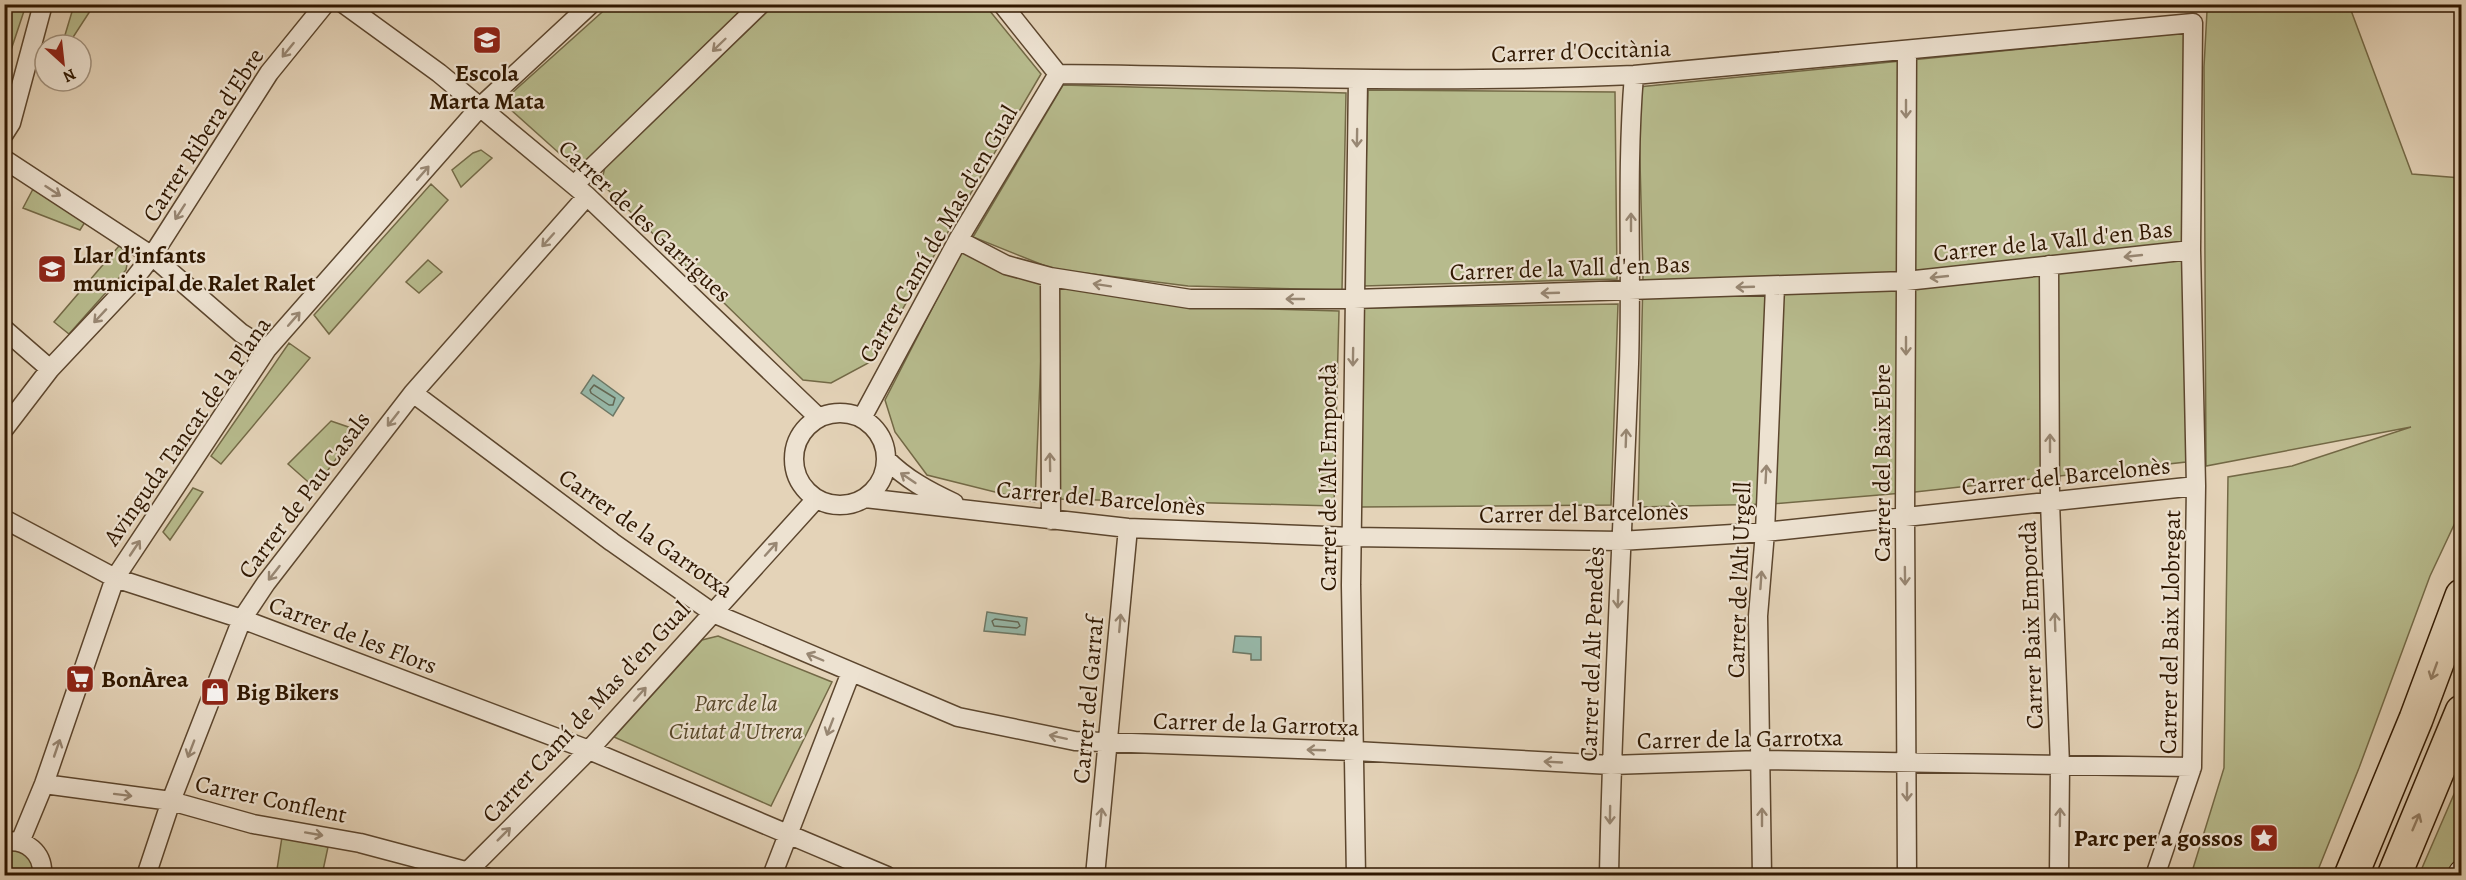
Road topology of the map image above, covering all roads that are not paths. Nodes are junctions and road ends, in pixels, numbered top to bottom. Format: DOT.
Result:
graph roads {
  1 [pos="43,4"];
  2 [pos="325,4"];
  3 [pos="344,4"];
  4 [pos="591,4"];
  5 [pos="761,4"];
  6 [pos="1002,4"];
  7 [pos="2193,23"];
  8 [pos="1906,50"];
  9 [pos="1058,74"];
  10 [pos="1634,75"];
  11 [pos="1358,79"];
  12 [pos="480,107"];
  13 [pos="4,134"];
  14 [pos="4,159"];
  15 [pos="581,191"];
  16 [pos="958,240"];
  17 [pos="2191,250"];
  18 [pos="152,256"];
  19 [pos="2049,265"];
  20 [pos="1050,277"];
  21 [pos="1906,281"];
  22 [pos="1775,285"];
  23 [pos="1631,291"];
  24 [pos="1354,299"];
  25 [pos="4,329"];
  26 [pos="267,349"];
  27 [pos="50,369"];
  28 [pos="413,393"];
  29 [pos="819,418"];
  30 [pos="862,418"];
  31 [pos="4,429"];
  32 [pos="886,459"];
  33 [pos="2196,486"];
  34 [pos="865,498"];
  35 [pos="816,499"];
  36 [pos="2050,501"];
  37 [pos="972,510"];
  38 [pos="1905,518"];
  39 [pos="4,519"];
  40 [pos="1051,520"];
  41 [pos="1128,528"];
  42 [pos="1765,532"];
  43 [pos="1352,537"];
  44 [pos="1620,541"];
  45 [pos="115,578"];
  46 [pos="2462,596"];
  47 [pos="713,613"];
  48 [pos="242,619"];
  49 [pos="851,672"];
  50 [pos="2462,712"];
  51 [pos="1109,743"];
  52 [pos="589,750"];
  53 [pos="1355,751"];
  54 [pos="1761,760"];
  55 [pos="1907,761"];
  56 [pos="1611,765"];
  57 [pos="2060,765"];
  58 [pos="2192,767"];
  59 [pos="44,784"];
  60 [pos="171,801"];
  61 [pos="790,834"];
  62 [pos="12,842"];
  63 [pos="471,874"];
  64 [pos="42,876"];
  65 [pos="146,876"];
  66 [pos="772,876"];
  67 [pos="887,876"];
  68 [pos="1095,876"];
  69 [pos="1356,876"];
  70 [pos="1610,876"];
  71 [pos="1762,876"];
  72 [pos="1907,876"];
  73 [pos="2059,876"];
  74 [pos="2155,876"];
  75 [pos="2351,876"];
  76 [pos="2394,876"];
  1 -- 13 [label="street"];
  2 -- 18 [label="street, Carrer Ribera d'Ebre, one-way"];
  3 -- 12 [label="street, Carrer de les Garrigues"];
  4 -- 12 [label="street, Avinguda Tancat de la Plana"];
  5 -- 15 [label="street, Carrer de Pau Casals, one-way"];
  6 -- 9 [label="street"];
  7 -- 8 [label="street, Carrer d'Occitània"];
  7 -- 17 [label="street, Carrer del Baix Llobregat"];
  8 -- 10 [label="street, Carrer d'Occitània"];
  8 -- 21 [label="street, Carrer del Baix Ebre, one-way"];
  9 -- 11 [label="street, Carrer d'Occitània"];
  9 -- 16 [label="street, Carrer Camí de Mas d'en Gual"];
  10 -- 11 [label="street, Carrer d'Occitània"];
  23 -- 10 [label="street, Carrer del Alt Penedès, one-way"];
  11 -- 24 [label="street, Carrer de l'Alt Empordà, one-way"];
  12 -- 15 [label="street, Carrer de les Garrigues"];
  26 -- 12 [label="street, Avinguda Tancat de la Plana, one-way"];
  14 -- 18 [label="street, one-way"];
  15 -- 28 [label="street, Carrer de Pau Casals, one-way"];
  15 -- 29 [label="street, Carrer de les Garrigues"];
  16 -- 20 [label="street, Carrer de la Vall d'en Bas"];
  16 -- 30 [label="street, Carrer Camí de Mas d'en Gual"];
  17 -- 19 [label="street, Carrer de la Vall d'en Bas, one-way"];
  17 -- 33 [label="street, Carrer del Baix Llobregat"];
  18 -- 26 [label="street"];
  18 -- 27 [label="street, Carrer Ribera d'Ebre, one-way"];
  19 -- 21 [label="street, Carrer de la Vall d'en Bas, one-way"];
  36 -- 19 [label="street, Carrer Baix Empordà, one-way"];
  24 -- 20 [label="street, Carrer de la Vall d'en Bas, one-way"];
  40 -- 20 [label="street, one-way"];
  21 -- 22 [label="street, Carrer de la Vall d'en Bas"];
  21 -- 38 [label="street, Carrer del Baix Ebre, one-way"];
  22 -- 23 [label="street, Carrer de la Vall d'en Bas, one-way"];
  42 -- 22 [label="street, Carrer de l'Alt Urgell, one-way"];
  23 -- 24 [label="street, Carrer de la Vall d'en Bas, one-way"];
  44 -- 23 [label="street, Carrer del Alt Penedès, one-way"];
  24 -- 43 [label="street, Carrer de l'Alt Empordà, one-way"];
  25 -- 27 [label="street"];
  45 -- 26 [label="street, Avinguda Tancat de la Plana, one-way"];
  27 -- 31 [label="street, Carrer Ribera d'Ebre"];
  28 -- 47 [label="street, Carrer de la Garrotxa"];
  28 -- 48 [label="street, Carrer de Pau Casals, one-way"];
  29 -- 30 [label="street"];
  29 -- 35 [label="street"];
  30 -- 32 [label="street"];
  32 -- 34 [label="street"];
  37 -- 32 [label="street, Carrer del Barcelonès, one-way"];
  33 -- 36 [label="street, Carrer del Barcelonès"];
  33 -- 58 [label="street, Carrer del Baix Llobregat"];
  34 -- 35 [label="street"];
  34 -- 37 [label="street, Carrer del Barcelonès"];
  47 -- 35 [label="street, Carrer Camí de Mas d'en Gual, one-way"];
  36 -- 38 [label="street, Carrer del Barcelonès"];
  57 -- 36 [label="street, Carrer Baix Empordà, one-way"];
  37 -- 40 [label="street, Carrer del Barcelonès"];
  38 -- 42 [label="street, Carrer del Barcelonès"];
  38 -- 55 [label="street, Carrer del Baix Ebre, one-way"];
  39 -- 45 [label="street, Carrer de les Flors"];
  40 -- 41 [label="street, Carrer del Barcelonès"];
  41 -- 43 [label="street, Carrer del Barcelonès"];
  51 -- 41 [label="street, Carrer del Garraf, one-way"];
  42 -- 44 [label="street, Carrer del Barcelonès"];
  54 -- 42 [label="street, Carrer de l'Alt Urgell, one-way"];
  43 -- 44 [label="street, Carrer del Barcelonès"];
  43 -- 53 [label="street, Carrer de l'Alt Empordà"];
  44 -- 56 [label="street, Carrer del Alt Penedès, one-way"];
  45 -- 48 [label="street, Carrer de les Flors"];
  59 -- 45 [label="street, Avinguda Tancat de la Plana, one-way"];
  46 -- 75 [label="highway, one-way"];
  49 -- 47 [label="street, Carrer de la Garrotxa, one-way"];
  52 -- 47 [label="street, Carrer Camí de Mas d'en Gual, one-way"];
  48 -- 52 [label="street, Carrer de les Flors"];
  48 -- 60 [label="street, Carrer de Pau Casals, one-way"];
  51 -- 49 [label="street, Carrer de la Garrotxa, one-way"];
  49 -- 61 [label="street, one-way"];
  76 -- 50 [label="highway, one-way"];
  53 -- 51 [label="street, Carrer de la Garrotxa, one-way"];
  68 -- 51 [label="street, Carrer del Garraf, one-way"];
  52 -- 61 [label="street, Carrer de les Flors"];
  63 -- 52 [label="street, Carrer Camí de Mas d'en Gual, one-way"];
  56 -- 53 [label="street, Carrer de la Garrotxa, one-way"];
  53 -- 69 [label="street, Carrer de l'Alt Empordà"];
  54 -- 55 [label="street, Carrer de la Garrotxa"];
  54 -- 56 [label="street, Carrer de la Garrotxa"];
  71 -- 54 [label="street, Carrer de l'Alt Urgell, one-way"];
  55 -- 57 [label="street, Carrer de la Garrotxa"];
  55 -- 72 [label="street, Carrer del Baix Ebre, one-way"];
  56 -- 70 [label="street, Carrer del Alt Penedès, one-way"];
  57 -- 58 [label="street, Carrer de la Garrotxa"];
  73 -- 57 [label="street, Carrer Baix Empordà, one-way"];
  58 -- 74 [label="street, Carrer del Baix Llobregat"];
  59 -- 60 [label="street, Carrer Conflent, one-way"];
  59 -- 62 [label="street, Avinguda Tancat de la Plana"];
  60 -- 63 [label="street, Carrer Conflent, one-way"];
  60 -- 65 [label="street, Carrer de Pau Casals"];
  61 -- 66 [label="street"];
  61 -- 67 [label="street, Carrer de les Flors"];
  62 -- 64 [label="street"];
}
